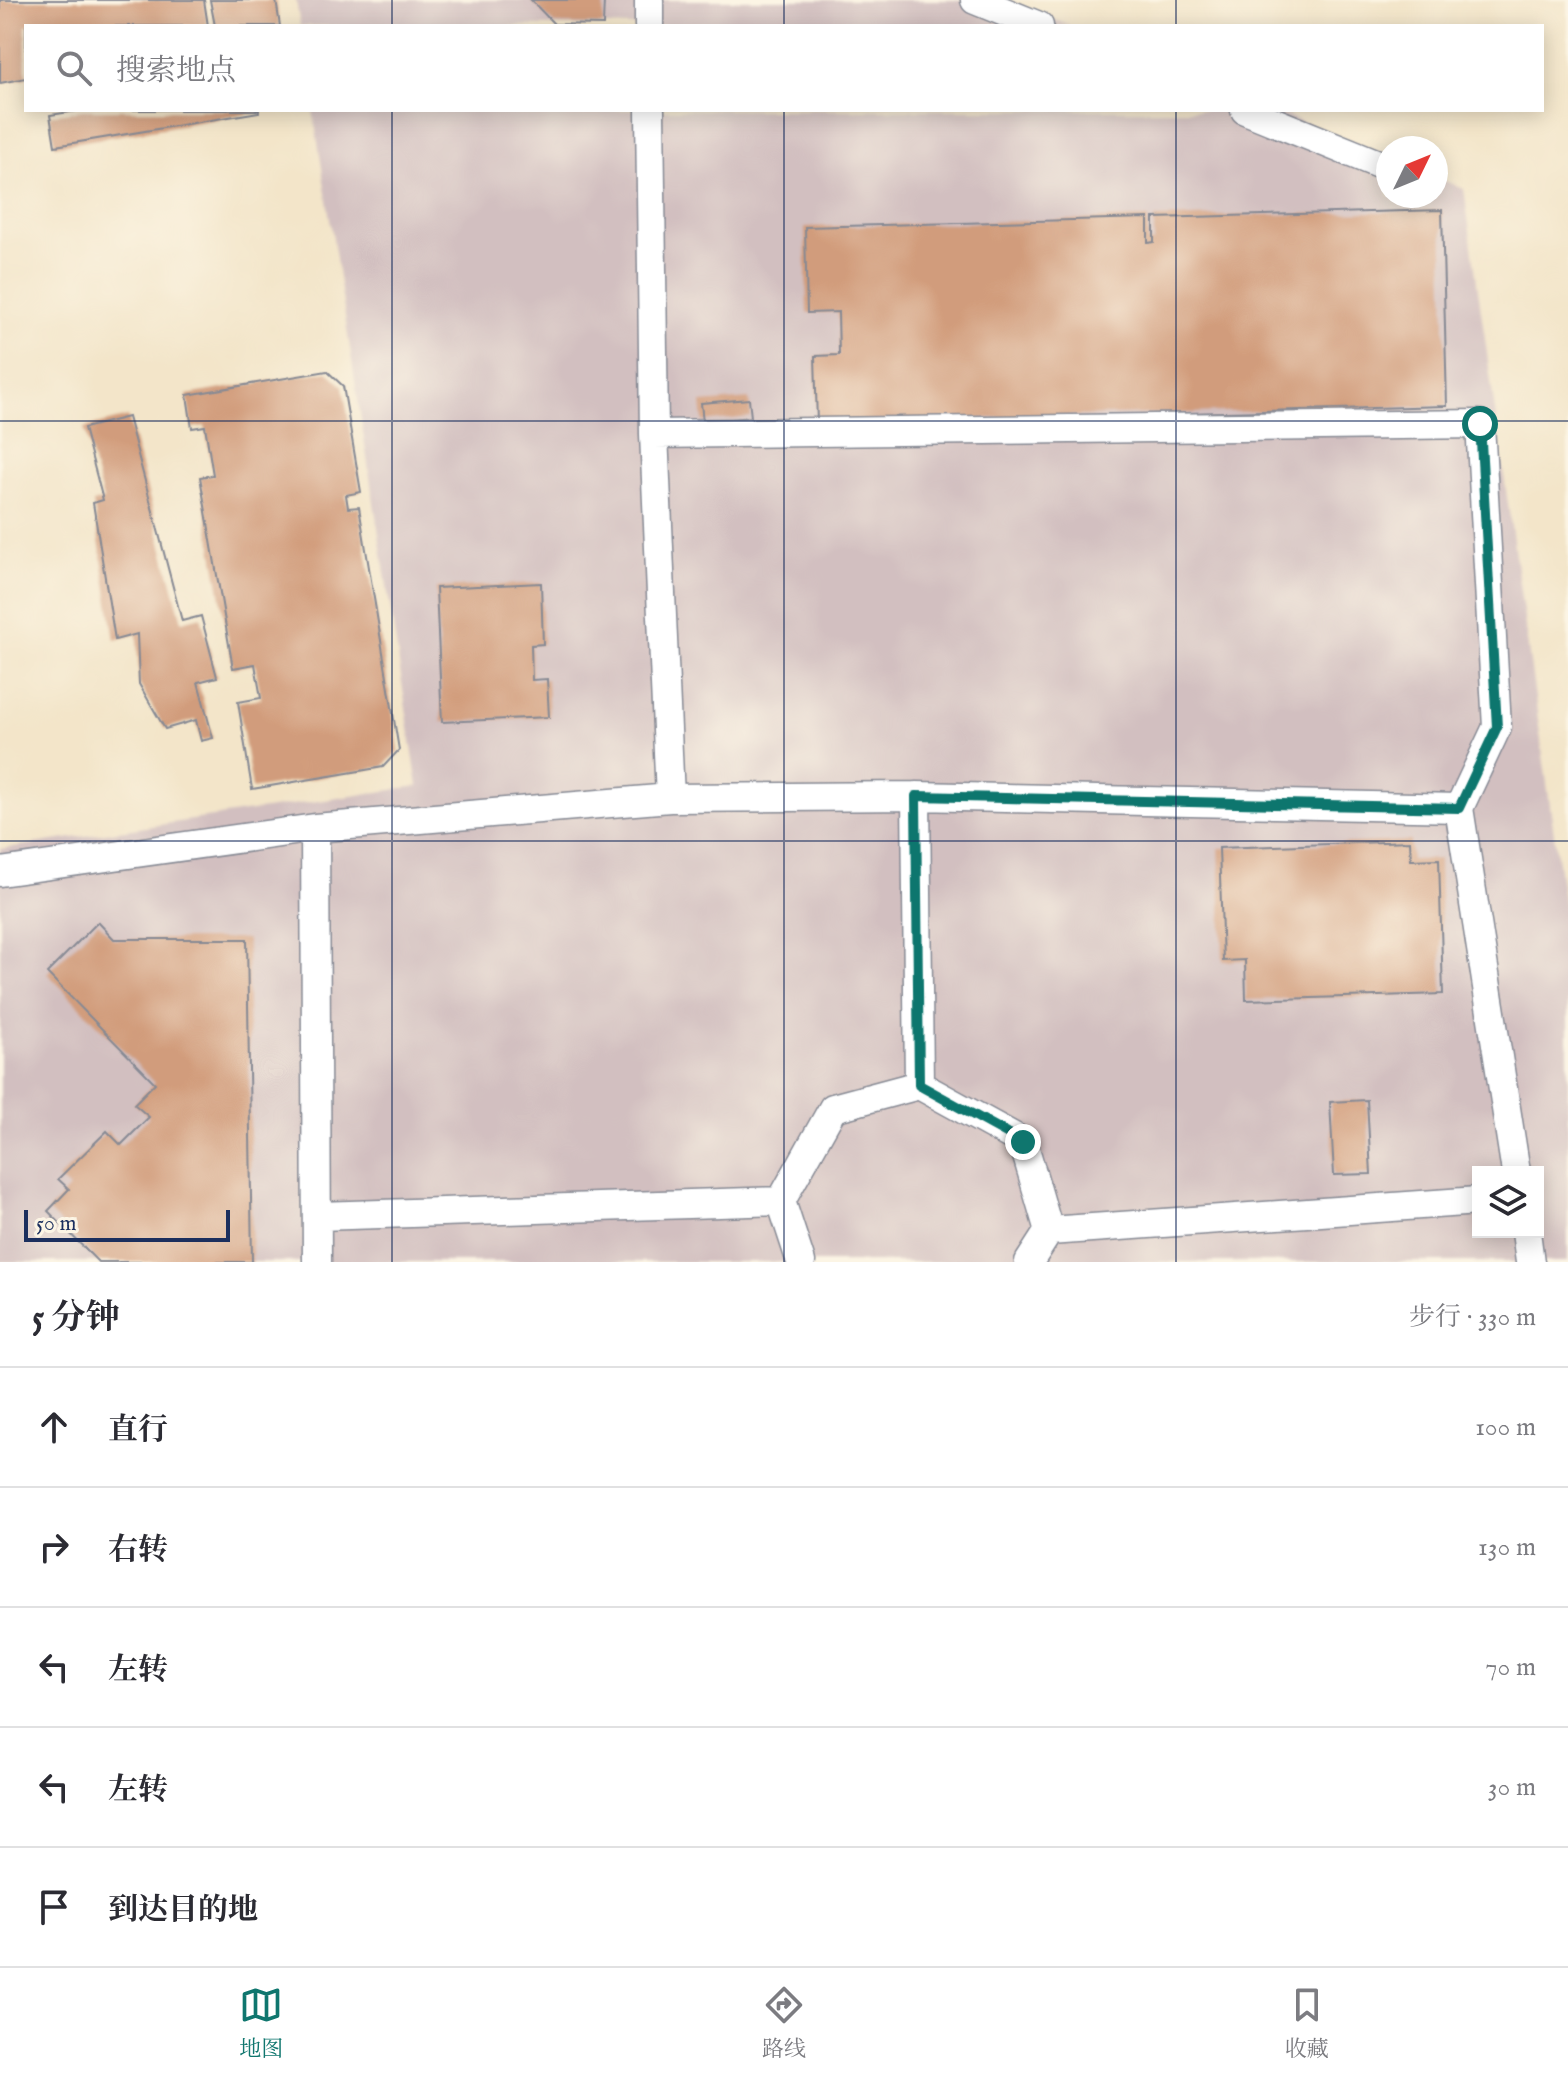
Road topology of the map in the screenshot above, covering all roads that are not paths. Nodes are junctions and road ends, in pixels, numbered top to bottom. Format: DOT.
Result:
graph roads {
  1 [pos="649,0"];
  2 [pos="975,0"];
  3 [pos="649,24"];
  4 [pos="1034,24"];
  5 [pos="650,112"];
  6 [pos="1250,112"];
  7 [pos="1376,163"];
  8 [pos="654,434"];
  9 [pos="916,796"];
  10 [pos="670,798"];
  11 [pos="1459,808"];
  12 [pos="315,828"];
  13 [pos="0,872"];
  14 [pos="919,1085"];
  15 [pos="1515,1166"];
  16 [pos="781,1201"];
  17 [pos="1472,1201"];
  18 [pos="319,1216"];
  19 [pos="1049,1231"];
  20 [pos="1527,1238"];
  21 [pos="317,1262"];
  22 [pos="801,1262"];
  23 [pos="1029,1262"];
  24 [pos="1530,1262"];
  1 -- 3 [label="street"];
  2 -- 4 [label="street"];
  5 -- 8 [label="street"];
  6 -- 7 [label="street"];
  8 -- 10 [label="street"];
  8 -- 11 [label="street"];
  9 -- 10 [label="street"];
  9 -- 11 [label="street"];
  9 -- 14 [label="street"];
  10 -- 12 [label="street"];
  11 -- 15 [label="street"];
  12 -- 13 [label="street"];
  12 -- 18 [label="street"];
  14 -- 16 [label="street"];
  14 -- 19 [label="street"];
  16 -- 18 [label="street"];
  16 -- 22 [label="street"];
  17 -- 19 [label="street"];
  18 -- 21 [label="street"];
  19 -- 23 [label="street"];
  20 -- 24 [label="street"];
}
